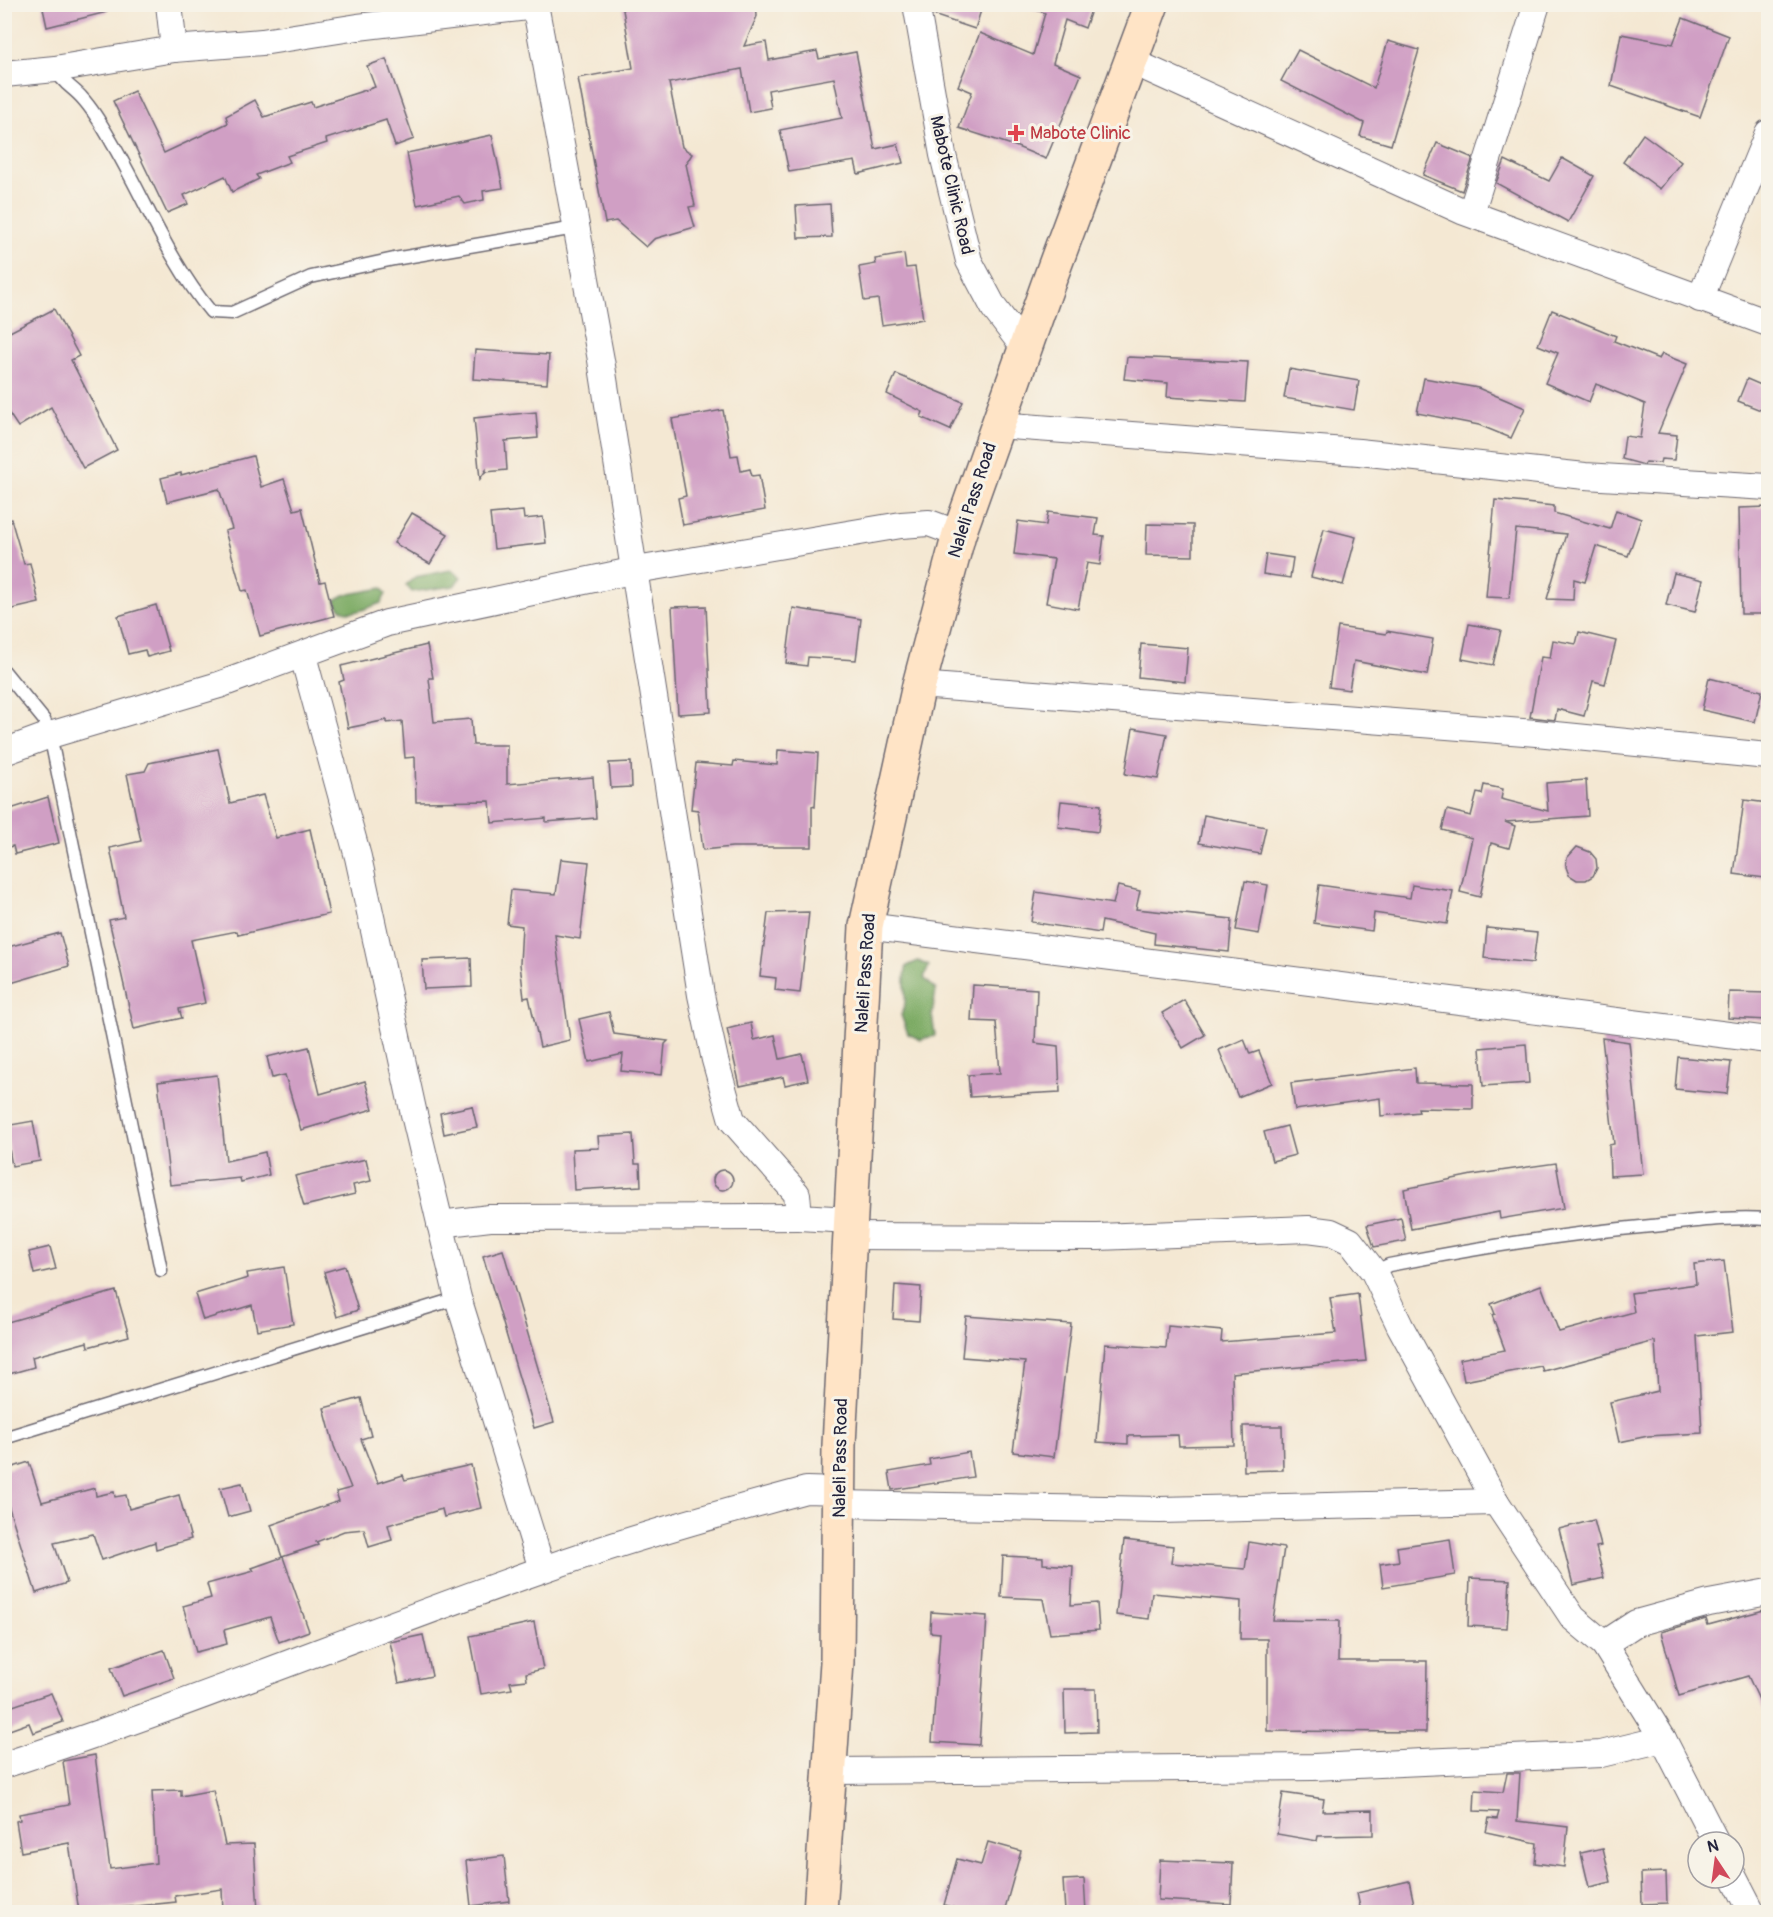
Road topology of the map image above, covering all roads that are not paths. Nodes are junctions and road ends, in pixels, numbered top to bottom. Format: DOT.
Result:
graph roads {
  1 [pos="169,4"];
  2 [pos="916,4"];
  3 [pos="1152,4"];
  4 [pos="1537,4"];
  5 [pos="536,5"];
  6 [pos="174,49"];
  7 [pos="1131,61"];
  8 [pos="55,69"];
  9 [pos="4,74"];
  10 [pos="1768,133"];
  11 [pos="1471,213"];
  12 [pos="575,228"];
  13 [pos="1700,299"];
  14 [pos="1768,323"];
  15 [pos="1026,350"];
  16 [pos="997,425"];
  17 [pos="1768,487"];
  18 [pos="959,534"];
  19 [pos="636,570"];
  20 [pos="303,656"];
  21 [pos="4,671"];
  22 [pos="919,685"];
  23 [pos="50,735"];
  24 [pos="4,752"];
  25 [pos="1768,756"];
  26 [pos="866,926"];
  27 [pos="1768,1040"];
  28 [pos="799,1217"];
  29 [pos="1768,1220"];
  30 [pos="440,1224"];
  31 [pos="849,1228"];
  32 [pos="161,1270"];
  33 [pos="1374,1272"];
  34 [pos="458,1298"];
  35 [pos="4,1438"];
  36 [pos="839,1498"];
  37 [pos="1496,1502"];
  38 [pos="542,1569"];
  39 [pos="1768,1592"];
  40 [pos="1604,1644"];
  41 [pos="1663,1739"];
  42 [pos="4,1765"];
  43 [pos="831,1771"];
  44 [pos="1710,1830"];
  45 [pos="1741,1890"];
  46 [pos="820,1912"];
  47 [pos="1752,1912"];
  1 -- 6 [label="street"];
  2 -- 15 [label="street, Mabote Clinic Road"];
  3 -- 7 [label="main road, Naleli Pass Road"];
  4 -- 11 [label="street"];
  5 -- 6 [label="street"];
  5 -- 12 [label="street"];
  6 -- 8 [label="street"];
  7 -- 11 [label="street"];
  7 -- 15 [label="main road, Naleli Pass Road"];
  8 -- 9 [label="street"];
  8 -- 12 [label="lane"];
  10 -- 13 [label="street"];
  11 -- 13 [label="street"];
  12 -- 19 [label="street"];
  13 -- 14 [label="street"];
  15 -- 16 [label="main road, Naleli Pass Road"];
  16 -- 17 [label="street"];
  16 -- 18 [label="main road, Naleli Pass Road"];
  18 -- 19 [label="street"];
  18 -- 22 [label="main road, Naleli Pass Road"];
  19 -- 20 [label="street"];
  19 -- 28 [label="street"];
  20 -- 23 [label="street"];
  20 -- 30 [label="street"];
  21 -- 23 [label="lane"];
  22 -- 25 [label="street"];
  22 -- 26 [label="main road, Naleli Pass Road"];
  23 -- 24 [label="street"];
  23 -- 32 [label="lane"];
  26 -- 27 [label="street"];
  26 -- 31 [label="main road, Naleli Pass Road"];
  28 -- 30 [label="street"];
  28 -- 31 [label="street"];
  29 -- 33 [label="lane"];
  30 -- 34 [label="street"];
  31 -- 33 [label="street"];
  31 -- 36 [label="main road, Naleli Pass Road"];
  33 -- 37 [label="street"];
  34 -- 35 [label="lane"];
  34 -- 38 [label="street"];
  36 -- 37 [label="street"];
  36 -- 38 [label="street"];
  36 -- 43 [label="main road, Naleli Pass Road"];
  37 -- 40 [label="street"];
  38 -- 42 [label="street"];
  39 -- 40 [label="street"];
  40 -- 41 [label="street"];
  41 -- 43 [label="street"];
  41 -- 44 [label="street"];
  43 -- 46 [label="main road, Naleli Pass Road"];
  45 -- 47 [label="street"];
}
